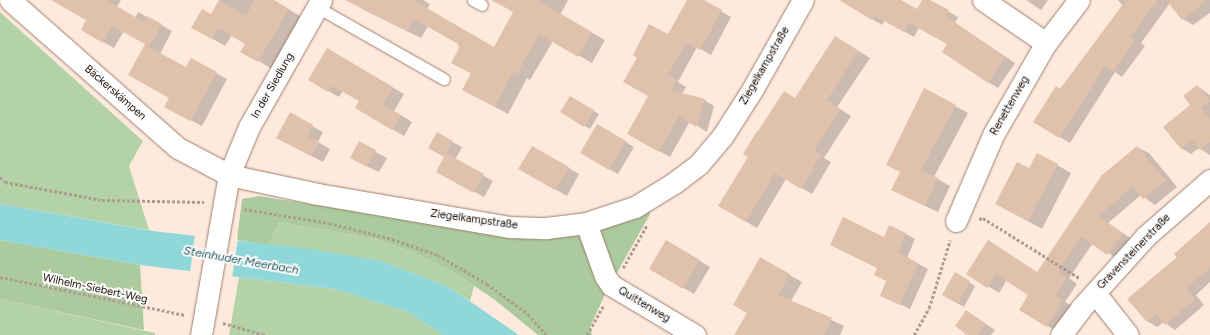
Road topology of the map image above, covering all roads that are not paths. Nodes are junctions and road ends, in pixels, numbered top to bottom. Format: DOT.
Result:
graph roads {
  1 [pos="10,0"];
  2 [pos="803,0"];
  3 [pos="983,0"];
  4 [pos="1079,0"];
  5 [pos="319,4"];
  6 [pos="1046,43"];
  7 [pos="444,79"];
  8 [pos="229,175"];
  9 [pos="1210,180"];
  10 [pos="956,221"];
  11 [pos="586,222"];
  12 [pos="1095,293"];
  13 [pos="197,323"];
  14 [pos="695,335"];
  15 [pos="1061,335"];
  16 [pos="1128,335"];
  1 -- 8 [label="street, Bäckerskämpen"];
  2 -- 11 [label="street, Ziegelkampstraße"];
  3 -- 6 [label="street"];
  4 -- 6 [label="street, Renettenweg"];
  5 -- 7 [label="lane"];
  5 -- 8 [label="street, In der Siedlung"];
  6 -- 10 [label="street, Renettenweg"];
  8 -- 11 [label="street, Ziegelkampstraße"];
  8 -- 13 [label="street"];
  9 -- 12 [label="street, Gravensteinerstraße"];
  11 -- 14 [label="street, Quittenweg"];
  12 -- 15 [label="street, Gravensteinerstraße"];
  12 -- 16 [label="street, Gravensteinerstraße"];
}
